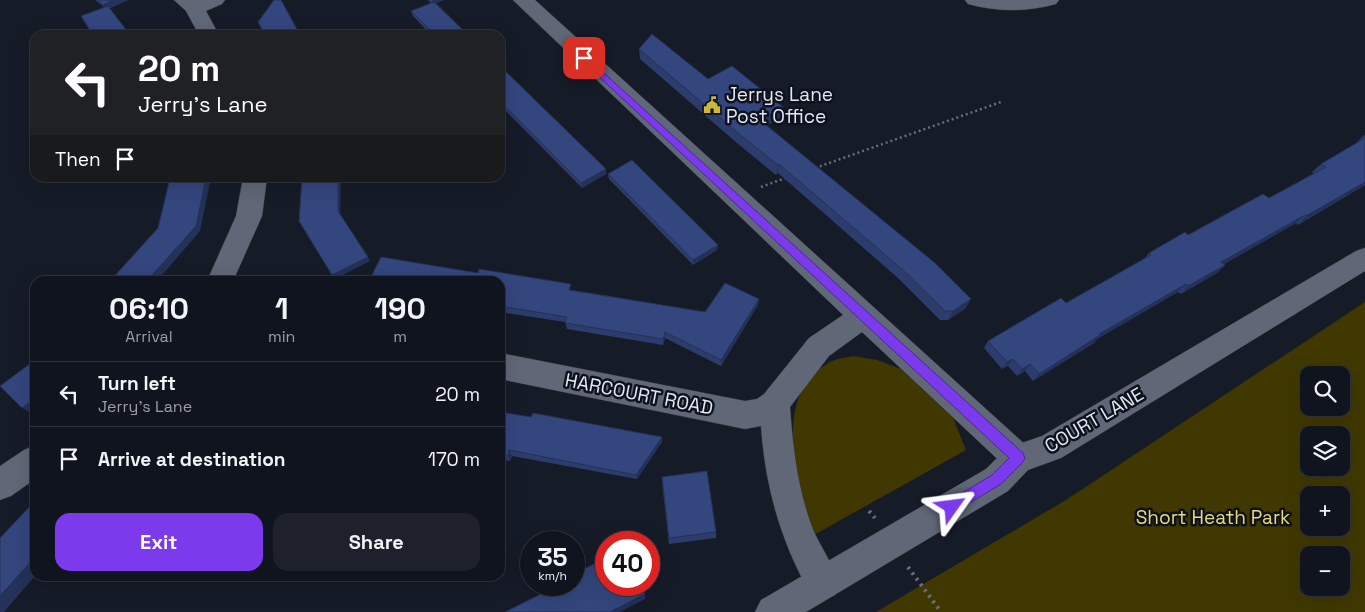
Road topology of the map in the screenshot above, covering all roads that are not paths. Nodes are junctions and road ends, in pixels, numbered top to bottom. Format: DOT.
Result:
graph roads {
  1 [pos="215,0"];
  2 [pos="523,0"];
  3 [pos="975,0"];
  4 [pos="1049,0"];
  5 [pos="189,4"];
  6 [pos="206,30"];
  7 [pos="254,182"];
  8 [pos="1365,258"];
  9 [pos="222,276"];
  10 [pos="863,316"];
  11 [pos="505,367"];
  12 [pos="775,404"];
  13 [pos="1018,458"];
  14 [pos="30,464"];
  15 [pos="0,485"];
  16 [pos="823,583"];
  17 [pos="774,612"];
  1 -- 5 [label="street"];
  2 -- 10 [label="street"];
  3 -- 4 [label="street"];
  5 -- 6 [label="street"];
  7 -- 9 [label="street"];
  8 -- 13 [label="street, COURT LANE"];
  10 -- 12 [label="street, HARCOURT ROAD"];
  10 -- 13 [label="street"];
  11 -- 12 [label="street, HARCOURT ROAD"];
  12 -- 16 [label="street"];
  13 -- 16 [label="street, COURT LANE"];
  14 -- 15 [label="street"];
  16 -- 17 [label="street, COURT LANE"];
}
